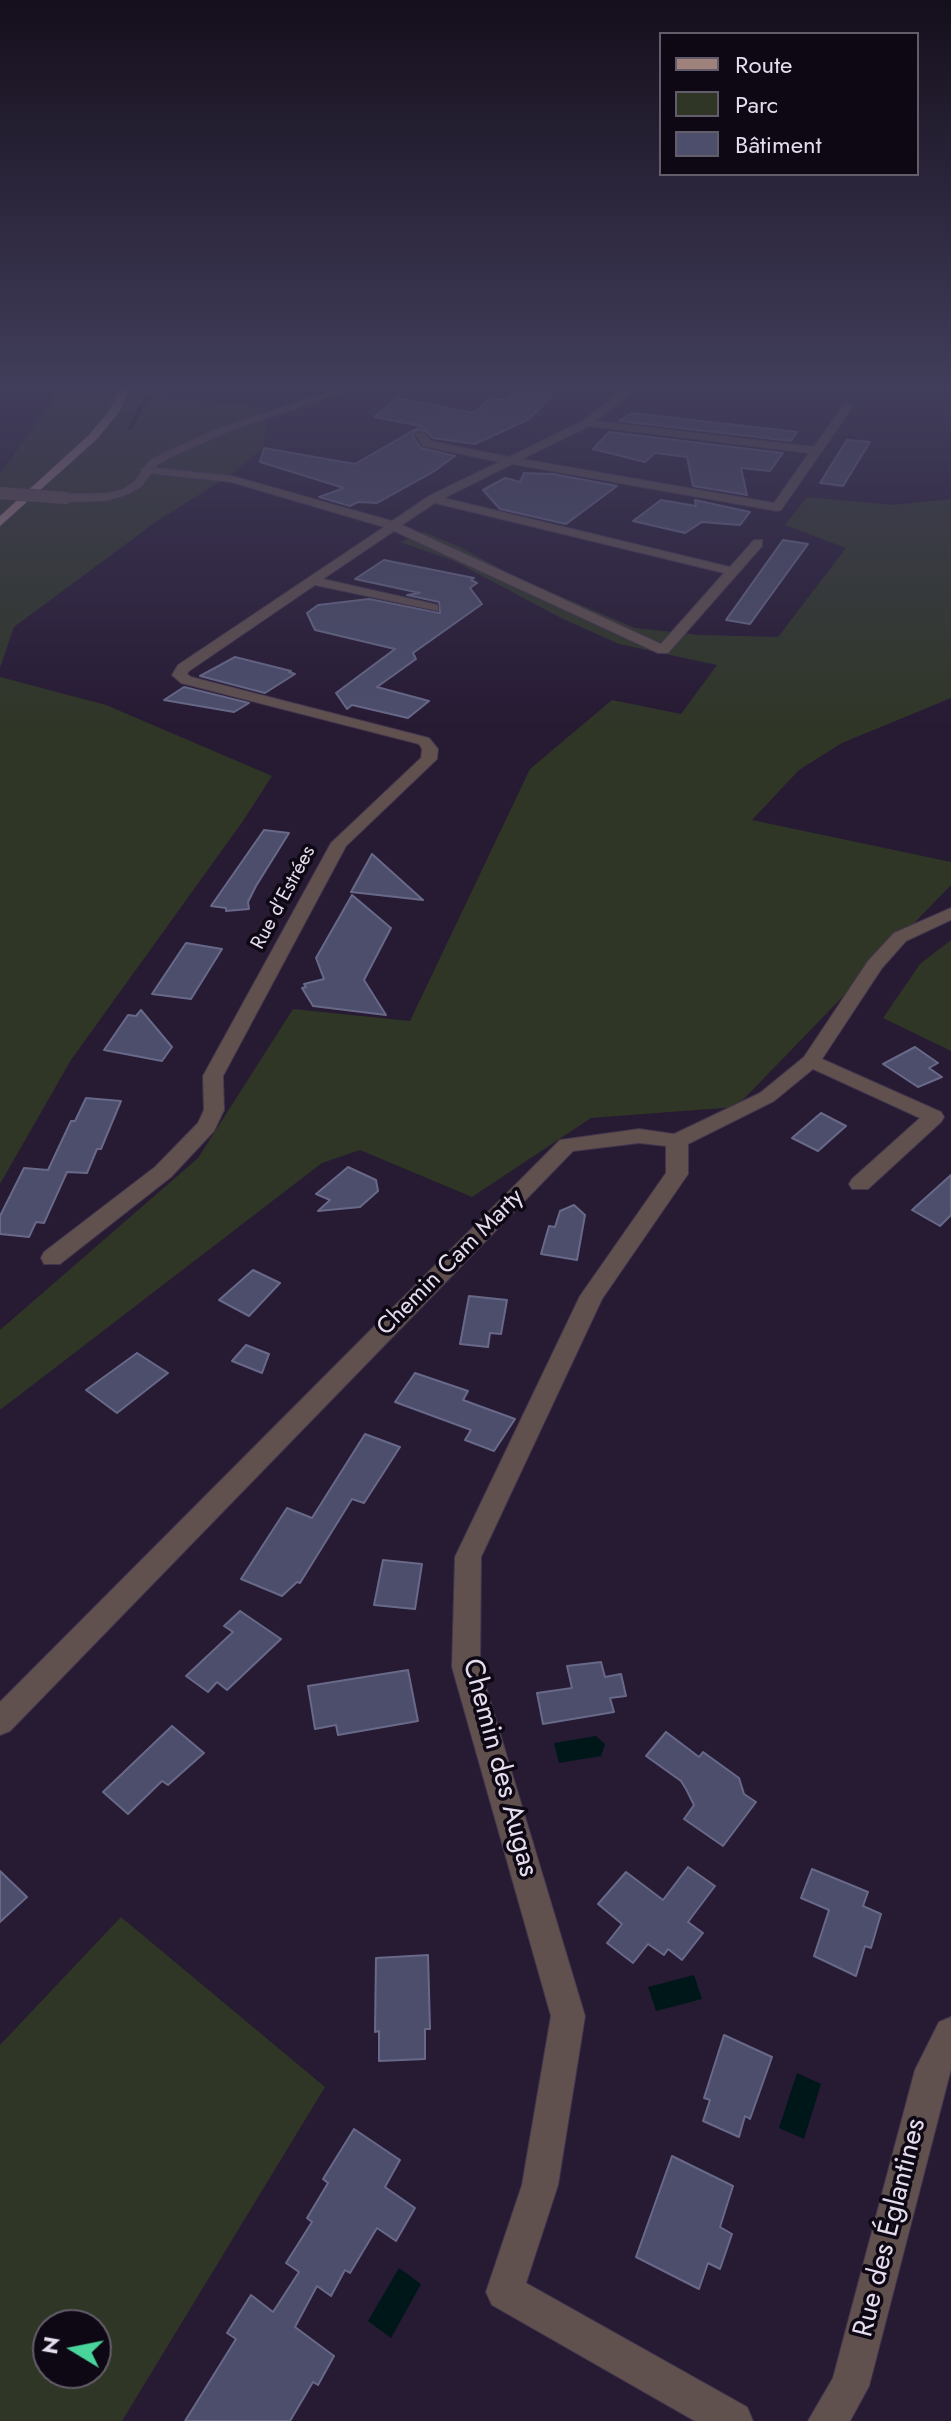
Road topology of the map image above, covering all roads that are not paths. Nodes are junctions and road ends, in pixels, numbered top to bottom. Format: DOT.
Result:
graph roads {
  1 [pos="21,503"];
  2 [pos="315,503"];
  3 [pos="427,503"];
  4 [pos="449,503"];
  5 [pos="753,503"];
  6 [pos="780,503"];
  7 [pos="0,522"];
  8 [pos="394,526"];
  9 [pos="758,543"];
  10 [pos="731,571"];
  11 [pos="315,581"];
  12 [pos="433,608"];
  13 [pos="951,913"];
  14 [pos="811,1061"];
  15 [pos="677,1141"];
  16 [pos="860,1184"];
  17 [pos="52,1258"];
  18 [pos="0,1722"];
  19 [pos="951,2034"];
  20 [pos="733,2421"];
  21 [pos="828,2421"];
  1 -- 7 [label="main road"];
  2 -- 8 [label="street"];
  3 -- 8 [label="street, Rue d’Estrées"];
  4 -- 10 [label="street"];
  5 -- 6 [label="street"];
  8 -- 10 [label="street"];
  8 -- 11 [label="street, Rue d’Estrées"];
  9 -- 10 [label="street"];
  11 -- 12 [label="street"];
  11 -- 17 [label="street, Rue d’Estrées"];
  13 -- 14 [label="street"];
  14 -- 15 [label="street"];
  14 -- 16 [label="street"];
  15 -- 18 [label="street, Chemin Cam Marty"];
  15 -- 20 [label="street, Chemin des Augas"];
  19 -- 21 [label="street, Rue des Églantines"];
}
